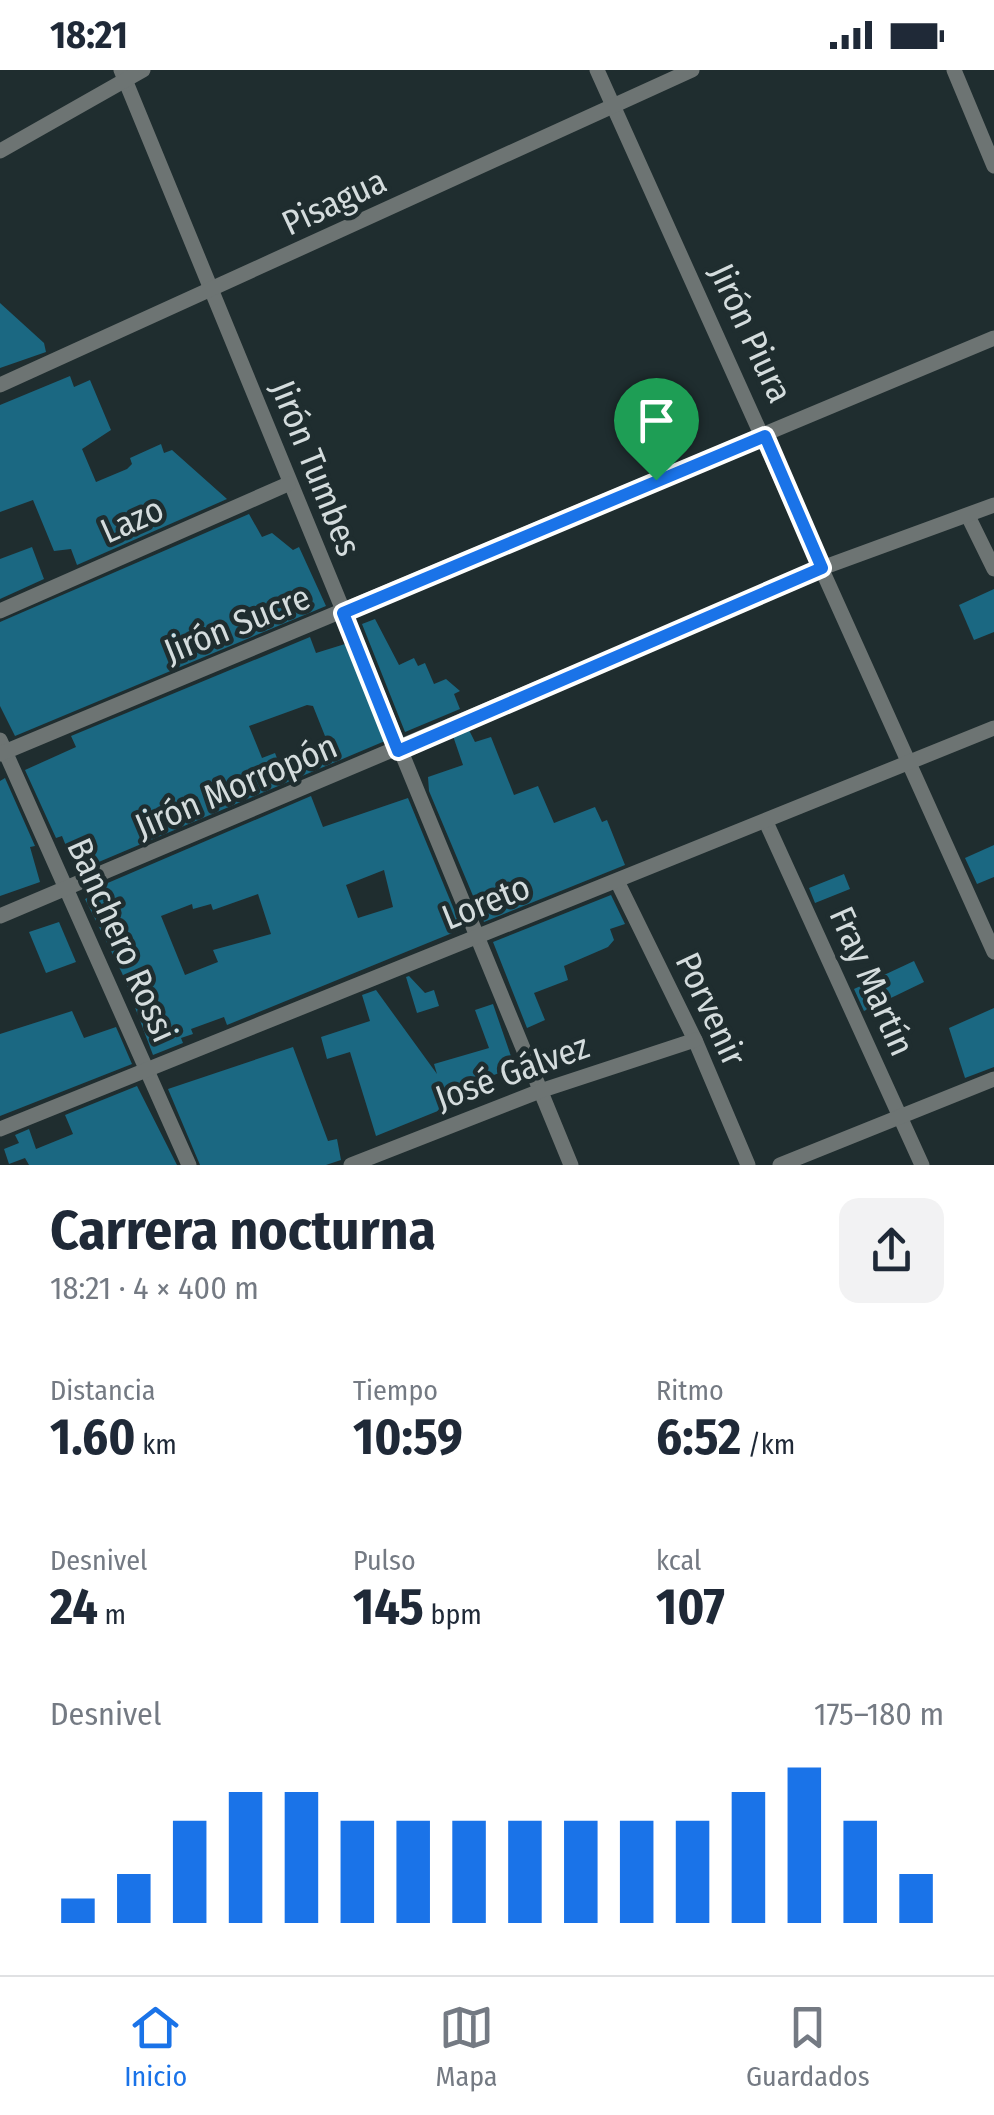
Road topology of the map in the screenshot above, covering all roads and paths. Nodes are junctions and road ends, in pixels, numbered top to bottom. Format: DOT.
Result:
graph roads {
  1 [pos="144,70"];
  2 [pos="597,70"];
  3 [pos="692,70"];
  4 [pos="954,70"];
  5 [pos="123,75"];
  6 [pos="613,106"];
  7 [pos="0,151"];
  8 [pos="994,166"];
  9 [pos="213,288"];
  10 [pos="994,338"];
  11 [pos="0,385"];
  12 [pos="765,436"];
  13 [pos="288,484"];
  14 [pos="994,505"];
  15 [pos="968,516"];
  16 [pos="822,568"];
  17 [pos="994,568"];
  18 [pos="0,610"];
  19 [pos="343,613"];
  20 [pos="994,728"];
  21 [pos="2,748"];
  22 [pos="398,751"];
  23 [pos="910,763"];
  24 [pos="766,822"];
  25 [pos="617,881"];
  26 [pos="66,889"];
  27 [pos="0,916"];
  28 [pos="479,937"];
  29 [pos="992,942"];
  30 [pos="695,1040"];
  31 [pos="149,1072"];
  32 [pos="994,1079"];
  33 [pos="540,1091"];
  34 [pos="902,1118"];
  35 [pos="0,1129"];
  36 [pos="190,1165"];
  37 [pos="351,1165"];
  38 [pos="571,1165"];
  39 [pos="748,1165"];
  40 [pos="780,1165"];
  41 [pos="922,1165"];
  1 -- 5 [label="street"];
  2 -- 6 [label="street, Jirón Piura"];
  3 -- 6 [label="street, Pisagua"];
  4 -- 8 [label="street"];
  5 -- 7 [label="street"];
  5 -- 9 [label="street, Jirón Tumbes"];
  6 -- 9 [label="street, Pisagua"];
  6 -- 12 [label="street, Jirón Piura"];
  9 -- 11 [label="street, Pisagua"];
  9 -- 13 [label="street, Jirón Tumbes"];
  10 -- 12 [label="street, Jirón Sucre"];
  12 -- 16 [label="street, Jirón Piura"];
  12 -- 19 [label="street, Jirón Sucre"];
  13 -- 18 [label="street, Lazo"];
  13 -- 19 [label="street, Jirón Tumbes"];
  14 -- 15 [label="street, Jirón Morropón"];
  15 -- 16 [label="street, Jirón Morropón"];
  15 -- 17 [label="street"];
  16 -- 22 [label="street, Jirón Morropón"];
  16 -- 23 [label="street, Jirón Piura"];
  19 -- 21 [label="street, Jirón Sucre"];
  19 -- 22 [label="street, Jirón Tumbes"];
  20 -- 23 [label="street, Loreto"];
  21 -- 26 [label="street, Banchero Rossi"];
  22 -- 26 [label="street, Jirón Morropón"];
  22 -- 28 [label="street, Jirón Tumbes"];
  23 -- 24 [label="street, Loreto"];
  23 -- 29 [label="street, Jirón Piura"];
  24 -- 25 [label="street, Loreto"];
  24 -- 34 [label="street, Fray Martín"];
  25 -- 28 [label="street, Loreto"];
  25 -- 30 [label="street, Porvenir"];
  26 -- 27 [label="street, Jirón Morropón"];
  26 -- 31 [label="street, Banchero Rossi"];
  28 -- 31 [label="street, Loreto"];
  28 -- 33 [label="street, Jirón Tumbes"];
  30 -- 33 [label="street, José Gálvez"];
  30 -- 39 [label="street, Porvenir"];
  31 -- 35 [label="street, Loreto"];
  31 -- 36 [label="street, Banchero Rossi"];
  32 -- 34 [label="street"];
  33 -- 37 [label="street, José Gálvez"];
  33 -- 38 [label="street, Jirón Tumbes"];
  34 -- 40 [label="street"];
  34 -- 41 [label="street, Fray Martín"];
}
